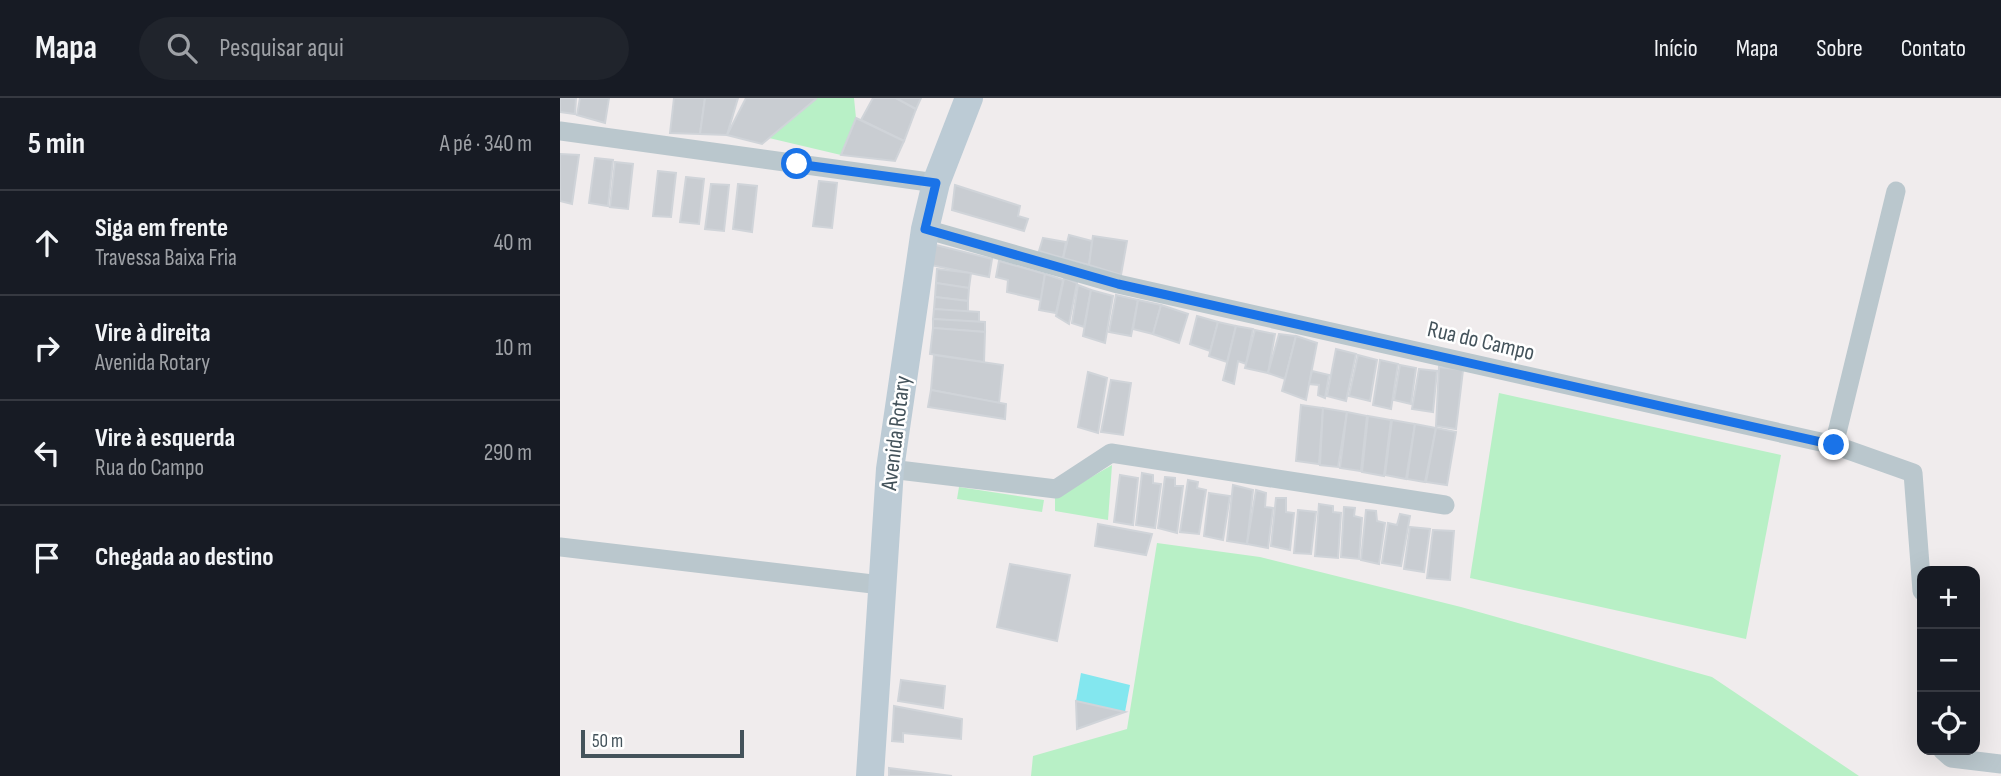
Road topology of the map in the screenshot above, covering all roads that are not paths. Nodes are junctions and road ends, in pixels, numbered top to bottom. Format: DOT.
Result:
graph roads {
  1 [pos="969,98"];
  2 [pos="560,131"];
  3 [pos="936,183"];
  4 [pos="1896,191"];
  5 [pos="925,229"];
  6 [pos="1834,445"];
  7 [pos="890,469"];
  8 [pos="1445,505"];
  9 [pos="560,547"];
  10 [pos="1920,566"];
  11 [pos="881,585"];
  12 [pos="1948,755"];
  13 [pos="2001,764"];
  14 [pos="870,776"];
  1 -- 3 [label="main road, Avenida Rotary"];
  2 -- 3 [label="street"];
  3 -- 5 [label="main road, Avenida Rotary"];
  4 -- 6 [label="street"];
  5 -- 6 [label="street, Rua do Campo"];
  5 -- 7 [label="main road, Avenida Rotary"];
  6 -- 10 [label="street, Rua do Campo"];
  7 -- 8 [label="street"];
  7 -- 11 [label="main road, Avenida Rotary"];
  9 -- 11 [label="street"];
  11 -- 14 [label="main road, Avenida Rotary"];
  12 -- 13 [label="street"];
}
